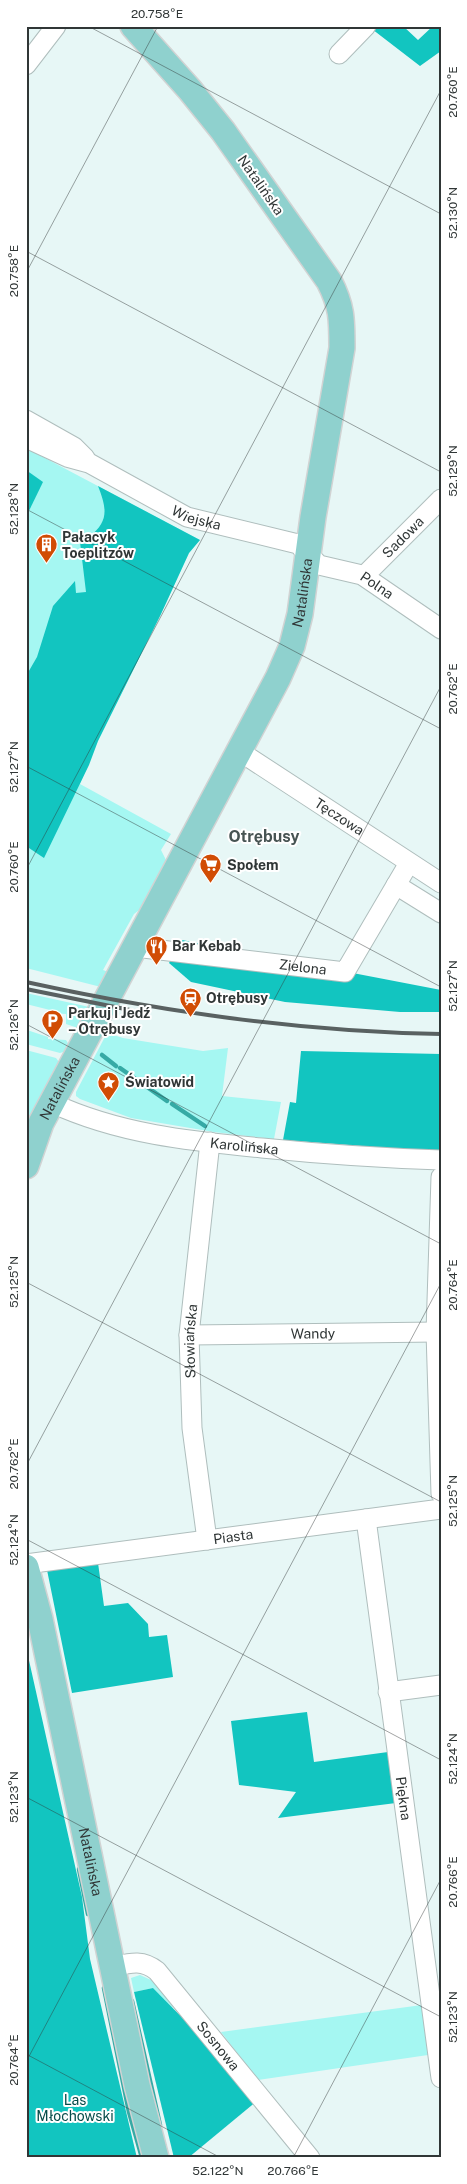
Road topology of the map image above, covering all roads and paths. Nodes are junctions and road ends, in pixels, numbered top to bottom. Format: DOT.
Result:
graph roads {
  1 [pos="56,26"];
  2 [pos="133,26"];
  3 [pos="366,26"];
  4 [pos="340,54"];
  5 [pos="26,65"];
  6 [pos="26,420"];
  7 [pos="26,438"];
  8 [pos="89,463"];
  9 [pos="441,499"];
  10 [pos="308,554"];
  11 [pos="364,576"];
  12 [pos="441,629"];
  13 [pos="239,751"];
  14 [pos="409,863"];
  15 [pos="441,883"];
  16 [pos="396,885"];
  17 [pos="441,914"];
  18 [pos="134,947"];
  19 [pos="52,1103"];
  20 [pos="210,1142"];
  21 [pos="441,1160"];
  22 [pos="26,1166"];
  23 [pos="441,1177"];
  24 [pos="436,1332"];
  25 [pos="189,1335"];
  26 [pos="441,1494"];
  27 [pos="441,1508"];
  28 [pos="366,1519"];
  29 [pos="207,1540"];
  30 [pos="26,1566"];
  31 [pos="441,1685"];
  32 [pos="388,1692"];
  33 [pos="112,1967"];
  34 [pos="441,2078"];
  35 [pos="156,2158"];
  36 [pos="310,2158"];
  1 -- 5 [label="street"];
  2 -- 10 [label="main road, Natalińska"];
  3 -- 4 [label="street"];
  6 -- 8 [label="street, Wiejska"];
  7 -- 8 [label="street, Wiejska"];
  8 -- 10 [label="street, Wiejska"];
  9 -- 11 [label="street, Sadowa"];
  10 -- 11 [label="street, Polna"];
  10 -- 13 [label="main road, Natalińska"];
  11 -- 12 [label="street, Polna"];
  13 -- 14 [label="street, Tęczowa"];
  13 -- 18 [label="main road, Natalińska"];
  14 -- 15 [label="street, Tęczowa"];
  14 -- 16 [label="street, Zielona"];
  16 -- 17 [label="street"];
  16 -- 18 [label="street, Zielona"];
  18 -- 19 [label="main road, Natalińska"];
  19 -- 20 [label="street, Karolińska"];
  19 -- 22 [label="main road, Natalińska"];
  20 -- 21 [label="street, Karolińska"];
  20 -- 25 [label="street, Słowiańska"];
  23 -- 24 [label="street"];
  24 -- 25 [label="street, Wandy"];
  24 -- 26 [label="street"];
  25 -- 29 [label="street, Słowiańska"];
  27 -- 28 [label="street, Piasta"];
  28 -- 29 [label="street, Piasta"];
  28 -- 32 [label="street, Piękna"];
  29 -- 30 [label="street, Piasta"];
  30 -- 33 [label="main road, Natalińska"];
  31 -- 32 [label="street"];
  32 -- 34 [label="street, Piękna"];
  33 -- 35 [label="main road, Natalińska"];
  33 -- 36 [label="street, Sosnowa"];
}
